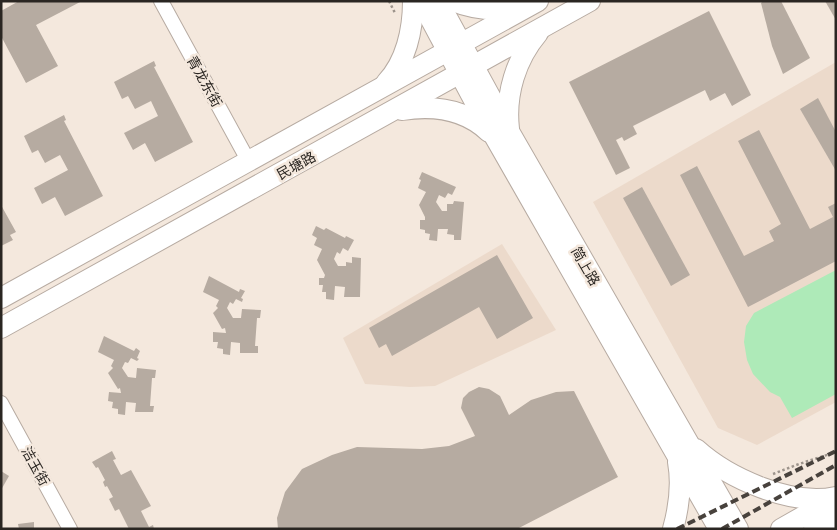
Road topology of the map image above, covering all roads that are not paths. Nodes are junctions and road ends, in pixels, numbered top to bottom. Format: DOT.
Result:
graph roads {
  1 [pos="161,1"];
  2 [pos="413,1"];
  3 [pos="421,1"];
  4 [pos="438,1"];
  5 [pos="453,1"];
  6 [pos="590,1"];
  7 [pos="534,3"];
  8 [pos="544,26"];
  9 [pos="454,47"];
  10 [pos="466,70"];
  11 [pos="377,90"];
  12 [pos="388,114"];
  13 [pos="504,138"];
  14 [pos="249,162"];
  15 [pos="1,298"];
  16 [pos="3,328"];
  17 [pos="1,403"];
  18 [pos="680,445"];
  19 [pos="836,498"];
  20 [pos="836,516"];
  21 [pos="70,529"];
  22 [pos="673,529"];
  23 [pos="719,529"];
  24 [pos="738,529"];
  25 [pos="781,529"];
  26 [pos="814,529"];
  1 -- 14 [label="street, 青龙东街"];
  2 -- 11 [label="main road"];
  3 -- 9 [label="main road, 简上路"];
  4 -- 9 [label="main road, 简上路"];
  5 -- 7 [label="main road"];
  6 -- 8 [label="main road, 民塘路"];
  7 -- 9 [label="main road, 民塘路"];
  8 -- 10 [label="main road, 民塘路"];
  8 -- 13 [label="main road"];
  9 -- 10 [label="main road, 简上路"];
  9 -- 11 [label="main road, 民塘路"];
  10 -- 12 [label="main road, 民塘路"];
  10 -- 13 [label="main road, 简上路"];
  11 -- 14 [label="main road, 民塘路"];
  12 -- 13 [label="main road"];
  12 -- 16 [label="main road, 民塘路"];
  13 -- 18 [label="main road, 简上路"];
  14 -- 15 [label="main road, 民塘路"];
  17 -- 21 [label="street, 洁玉街"];
  18 -- 19 [label="main road"];
  18 -- 22 [label="main road"];
  18 -- 23 [label="main road, 简上路"];
  18 -- 24 [label="main road, 简上路"];
  19 -- 25 [label="main road"];
  20 -- 26 [label="main road"];
}
